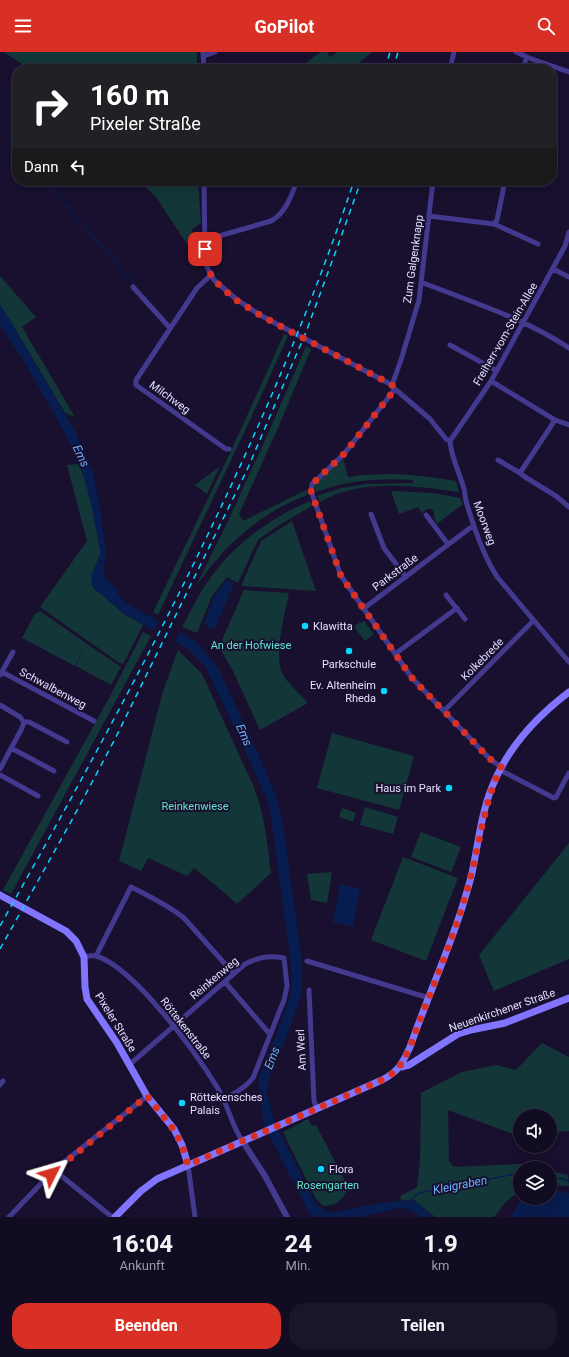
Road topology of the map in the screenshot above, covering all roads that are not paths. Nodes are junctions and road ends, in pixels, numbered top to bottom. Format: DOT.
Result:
graph roads {
  1 [pos="215,52"];
  2 [pos="454,52"];
  3 [pos="516,52"];
  4 [pos="203,54"];
  5 [pos="526,57"];
  6 [pos="204,64"];
  7 [pos="451,64"];
  8 [pos="525,64"];
  9 [pos="546,64"];
  10 [pos="557,68"];
  11 [pos="569,72"];
  12 [pos="204,186"];
  13 [pos="295,186"];
  14 [pos="432,186"];
  15 [pos="504,186"];
  16 [pos="429,216"];
  17 [pos="494,224"];
  18 [pos="569,232"];
  19 [pos="205,240"];
  20 [pos="538,244"];
  21 [pos="553,269"];
  22 [pos="211,275"];
  23 [pos="569,277"];
  24 [pos="421,282"];
  25 [pos="133,287"];
  26 [pos="523,323"];
  27 [pos="170,328"];
  28 [pos="450,345"];
  29 [pos="569,348"];
  30 [pos="497,371"];
  31 [pos="491,381"];
  32 [pos="393,387"];
  33 [pos="556,420"];
  34 [pos="569,426"];
  35 [pos="450,441"];
  36 [pos="229,449"];
  37 [pos="498,460"];
  38 [pos="520,473"];
  39 [pos="569,507"];
  40 [pos="371,514"];
  41 [pos="426,515"];
  42 [pos="474,527"];
  43 [pos="448,544"];
  44 [pos="406,577"];
  45 [pos="446,595"];
  46 [pos="457,608"];
  47 [pos="363,609"];
  48 [pos="465,619"];
  49 [pos="533,621"];
  50 [pos="13,652"];
  51 [pos="395,654"];
  52 [pos="569,662"];
  53 [pos="1,674"];
  54 [pos="569,692"];
  55 [pos="0,705"];
  56 [pos="444,712"];
  57 [pos="94,721"];
  58 [pos="24,722"];
  59 [pos="67,742"];
  60 [pos="11,748"];
  61 [pos="0,769"];
  62 [pos="500,769"];
  63 [pos="54,772"];
  64 [pos="569,773"];
  65 [pos="0,776"];
  66 [pos="38,796"];
  67 [pos="0,895"];
  68 [pos="96,956"];
  69 [pos="84,957"];
  70 [pos="307,961"];
  71 [pos="234,974"];
  72 [pos="225,982"];
  73 [pos="309,990"];
  74 [pos="429,998"];
  75 [pos="569,998"];
  76 [pos="174,1027"];
  77 [pos="271,1033"];
  78 [pos="129,1065"];
  79 [pos="400,1067"];
  80 [pos="147,1096"];
  81 [pos="224,1099"];
  82 [pos="317,1109"];
  83 [pos="243,1142"];
  84 [pos="188,1165"];
  85 [pos="54,1170"];
  86 [pos="9,1217"];
  87 [pos="112,1217"];
  88 [pos="115,1217"];
  89 [pos="195,1217"];
  90 [pos="287,1217"];
  1 -- 4 [label="street"];
  2 -- 7 [label="street"];
  3 -- 5 [label="street"];
  4 -- 6 [label="street"];
  5 -- 8 [label="street"];
  5 -- 9 [label="street"];
  10 -- 11 [label="street"];
  12 -- 19 [label="street, Moorweg"];
  13 -- 19 [label="street"];
  14 -- 16 [label="street, Zum Galgenknapp"];
  15 -- 17 [label="street"];
  16 -- 17 [label="street"];
  16 -- 24 [label="street, Zum Galgenknapp"];
  17 -- 20 [label="street"];
  18 -- 21 [label="street, Freiherr-vom-Stein-Allee"];
  19 -- 22 [label="street, Moorweg"];
  21 -- 23 [label="street"];
  21 -- 26 [label="street, Freiherr-vom-Stein-Allee"];
  22 -- 27 [label="street, Milchweg"];
  22 -- 32 [label="street, Moorweg"];
  24 -- 26 [label="street"];
  24 -- 32 [label="street, Zum Galgenknapp"];
  25 -- 27 [label="street"];
  26 -- 29 [label="street"];
  26 -- 30 [label="street, Freiherr-vom-Stein-Allee"];
  27 -- 36 [label="street, Milchweg"];
  28 -- 30 [label="street"];
  30 -- 31 [label="street, Freiherr-vom-Stein-Allee"];
  31 -- 33 [label="street"];
  31 -- 35 [label="street, Freiherr-vom-Stein-Allee"];
  32 -- 35 [label="street, Moorweg"];
  32 -- 47 [label="street"];
  33 -- 34 [label="street"];
  33 -- 38 [label="street"];
  35 -- 42 [label="street, Moorweg"];
  37 -- 38 [label="street"];
  38 -- 39 [label="street"];
  40 -- 44 [label="street"];
  41 -- 43 [label="street"];
  42 -- 43 [label="street, Parkstraße"];
  42 -- 49 [label="street, Moorweg"];
  43 -- 44 [label="street, Parkstraße"];
  44 -- 47 [label="street, Parkstraße"];
  45 -- 46 [label="street"];
  46 -- 48 [label="street"];
  46 -- 51 [label="street"];
  47 -- 51 [label="street"];
  49 -- 52 [label="street, Moorweg"];
  49 -- 56 [label="street, Kolkebrede"];
  50 -- 53 [label="street"];
  51 -- 56 [label="street"];
  53 -- 57 [label="street, Schwalbenweg"];
  54 -- 62 [label="main road"];
  55 -- 58 [label="street"];
  56 -- 62 [label="street"];
  58 -- 59 [label="street"];
  58 -- 60 [label="street"];
  60 -- 61 [label="street"];
  60 -- 63 [label="street"];
  62 -- 64 [label="street"];
  62 -- 74 [label="main road"];
  65 -- 66 [label="street"];
  67 -- 69 [label="main road, Pixeler Straße"];
  68 -- 69 [label="street"];
  68 -- 71 [label="street"];
  68 -- 76 [label="street, Röttekenstraße"];
  69 -- 78 [label="main road, Pixeler Straße"];
  70 -- 74 [label="street"];
  71 -- 72 [label="street, Reinkenweg"];
  71 -- 77 [label="street, Reinkenweg"];
  72 -- 76 [label="street, Reinkenweg"];
  72 -- 77 [label="street"];
  73 -- 82 [label="street, Am Werl"];
  74 -- 79 [label="main road"];
  75 -- 79 [label="main road, Neuenkirchener Straße"];
  76 -- 78 [label="street, Reinkenweg"];
  76 -- 81 [label="street, Röttekenstraße"];
  77 -- 81 [label="street"];
  78 -- 80 [label="main road, Pixeler Straße"];
  79 -- 82 [label="main road"];
  80 -- 84 [label="main road, Pixeler Straße"];
  80 -- 85 [label="street"];
  81 -- 83 [label="street, Röttekenstraße"];
  82 -- 83 [label="main road"];
  83 -- 84 [label="main road"];
  83 -- 90 [label="street"];
  84 -- 88 [label="main road"];
  84 -- 89 [label="street"];
  85 -- 86 [label="street"];
  85 -- 87 [label="street"];
}
